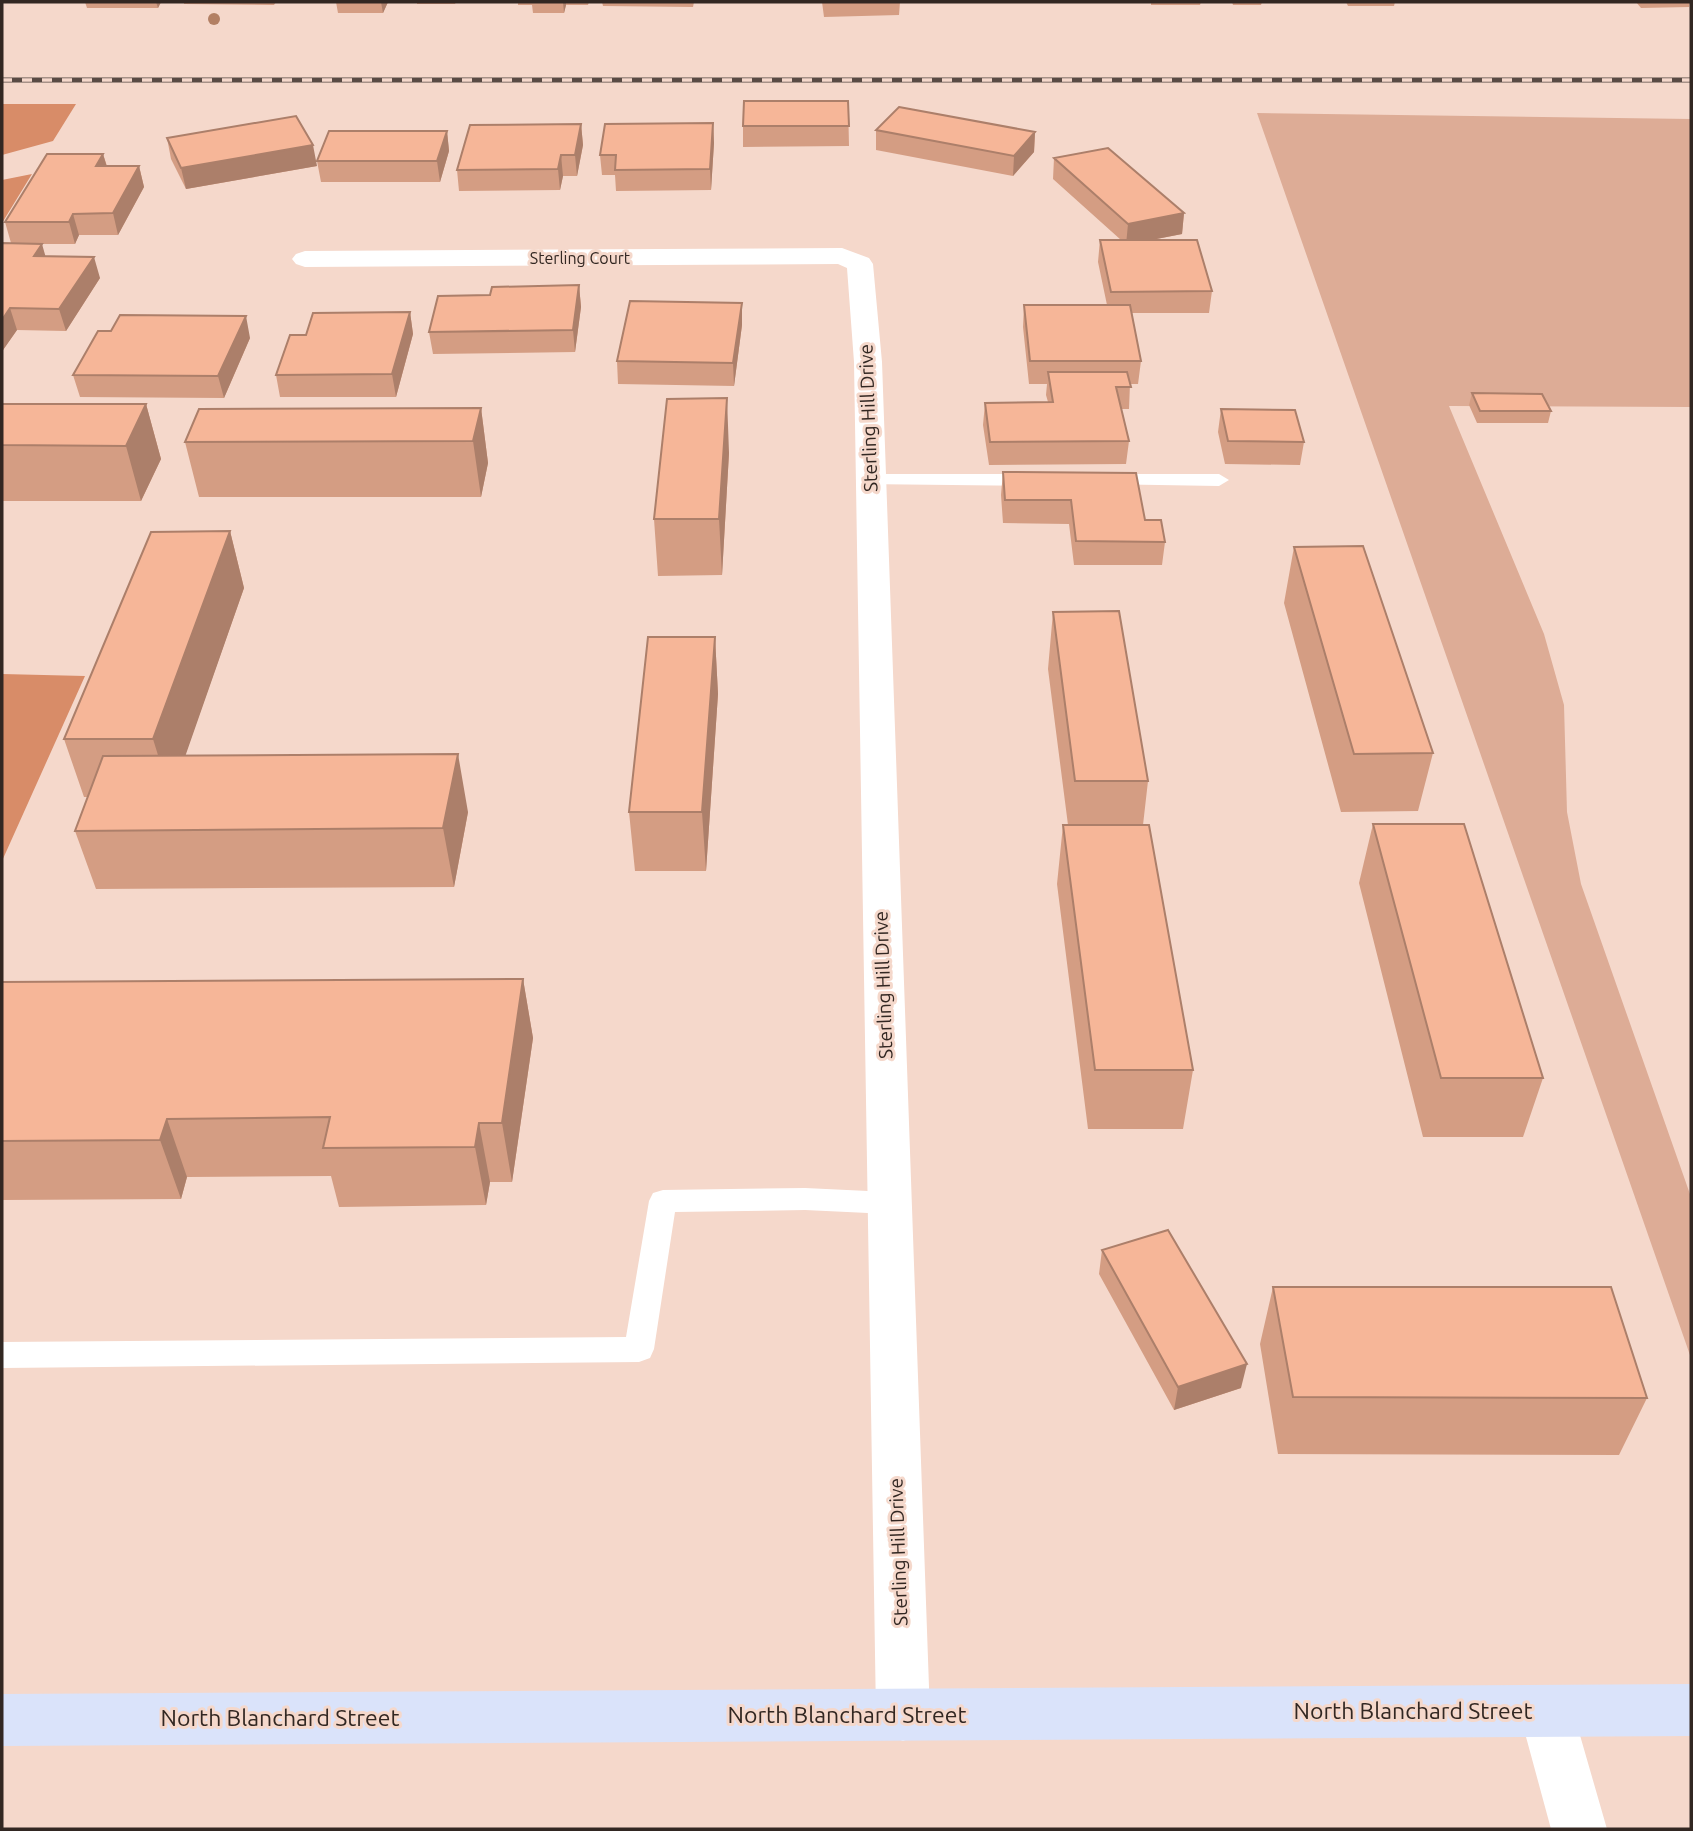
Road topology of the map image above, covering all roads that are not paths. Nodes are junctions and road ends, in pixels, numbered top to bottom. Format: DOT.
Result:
graph roads {
  1 [pos="305,259"];
  2 [pos="853,259"];
  3 [pos="869,480"];
  4 [pos="1054,480"];
  5 [pos="1081,480"];
  6 [pos="1219,480"];
  7 [pos="889,1203"];
  8 [pos="2,1355"];
  9 [pos="1691,1710"];
  10 [pos="1546,1711"];
  11 [pos="902,1715"];
  12 [pos="2,1720"];
  13 [pos="1579,1829"];
  1 -- 2 [label="street, Sterling Court"];
  2 -- 3 [label="street, Sterling Hill Drive"];
  3 -- 4 [label="lane"];
  3 -- 7 [label="street, Sterling Hill Drive"];
  5 -- 6 [label="lane"];
  7 -- 8 [label="lane"];
  7 -- 11 [label="street, Sterling Hill Drive"];
  9 -- 10 [label="street, North Blanchard Street"];
  10 -- 11 [label="street, North Blanchard Street"];
  10 -- 13 [label="street"];
  11 -- 12 [label="street, North Blanchard Street"];
}
